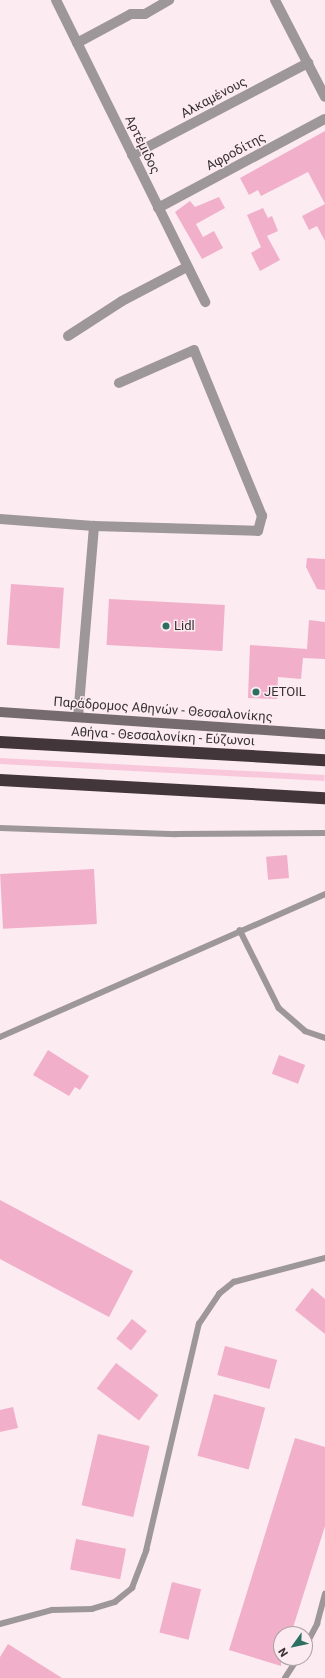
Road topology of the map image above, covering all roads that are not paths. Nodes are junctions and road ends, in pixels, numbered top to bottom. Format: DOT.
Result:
graph roads {
  1 [pos="56,0"];
  2 [pos="169,0"];
  3 [pos="275,0"];
  4 [pos="77,43"];
  5 [pos="308,63"];
  6 [pos="325,97"];
  7 [pos="325,119"];
  8 [pos="132,156"];
  9 [pos="158,208"];
  10 [pos="187,267"];
  11 [pos="205,302"];
  12 [pos="68,336"];
  13 [pos="119,383"];
  14 [pos="0,519"];
  15 [pos="94,526"];
  16 [pos="0,712"];
  17 [pos="78,717"];
  18 [pos="325,734"];
  19 [pos="0,742"];
  20 [pos="325,760"];
  21 [pos="0,780"];
  22 [pos="325,798"];
  23 [pos="0,828"];
  24 [pos="325,833"];
  25 [pos="325,894"];
  26 [pos="240,930"];
  27 [pos="0,1037"];
  28 [pos="325,1038"];
  29 [pos="325,1258"];
  30 [pos="325,1594"];
  31 [pos="0,1624"];
  32 [pos="313,1632"];
  33 [pos="292,1666"];
  34 [pos="284,1678"];
  1 -- 4 [label="street, Αρτέμιδος"];
  2 -- 4 [label="street"];
  3 -- 5 [label="street"];
  4 -- 8 [label="street, Αρτέμιδος"];
  5 -- 6 [label="street"];
  5 -- 8 [label="street, Αλκαμένους"];
  7 -- 9 [label="street, Αφροδίτης"];
  8 -- 9 [label="street, Αρτέμιδος"];
  9 -- 10 [label="street, Αρτέμιδος"];
  10 -- 11 [label="street, Αρτέμιδος"];
  10 -- 12 [label="street"];
  13 -- 15 [label="street"];
  14 -- 15 [label="street"];
  15 -- 17 [label="street"];
  16 -- 17 [label="main road, Παράδρομος Αθηνών - Θεσσαλονίκης"];
  17 -- 18 [label="main road, Παράδρομος Αθηνών - Θεσσαλονίκης"];
  19 -- 20 [label="highway, Αθήνα - Θεσσαλονίκη - Εύζωνοι"];
  21 -- 22 [label="highway"];
  23 -- 24 [label="lane"];
  25 -- 26 [label="lane"];
  26 -- 27 [label="lane"];
  26 -- 28 [label="lane"];
  29 -- 31 [label="lane"];
  30 -- 32 [label="lane"];
  33 -- 34 [label="lane"];
}
